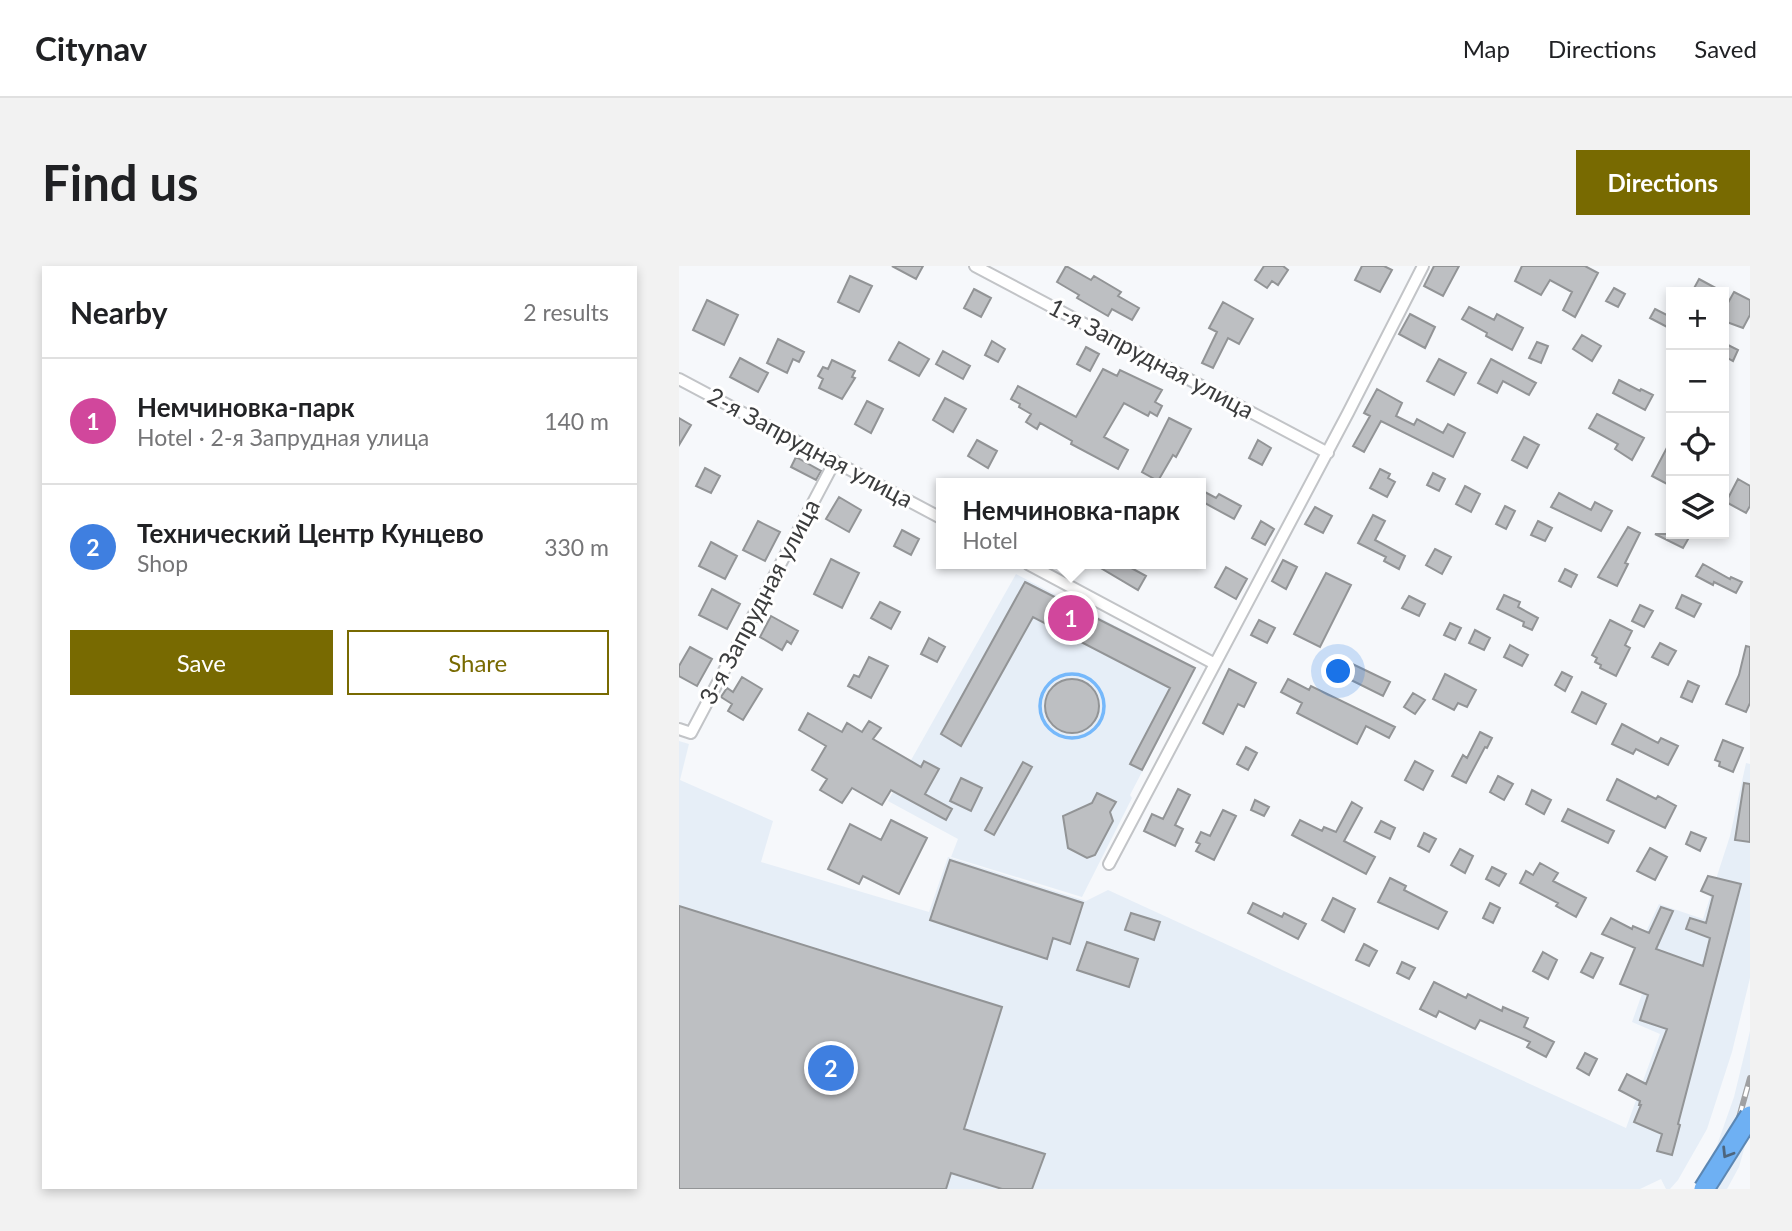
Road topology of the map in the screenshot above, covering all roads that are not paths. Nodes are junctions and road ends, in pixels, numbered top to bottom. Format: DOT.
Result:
graph roads {
  1 [pos="975,266"];
  2 [pos="1423,266"];
  3 [pos="679,379"];
  4 [pos="1328,453"];
  5 [pos="835,461"];
  6 [pos="936,515"];
  7 [pos="1037,569"];
  8 [pos="1215,664"];
  9 [pos="679,729"];
  10 [pos="1109,864"];
  11 [pos="1750,1116"];
  12 [pos="1704,1189"];
  1 -- 4 [label="street, 1-я Запрудная улица"];
  2 -- 4 [label="street"];
  3 -- 5 [label="street, 2-я Запрудная улица"];
  4 -- 8 [label="street"];
  5 -- 6 [label="street, 2-я Запрудная улица"];
  5 -- 9 [label="street, 3-я Запрудная улица"];
  7 -- 8 [label="street"];
  8 -- 10 [label="street"];
  11 -- 12 [label="highway, one-way, bridge"];
}
